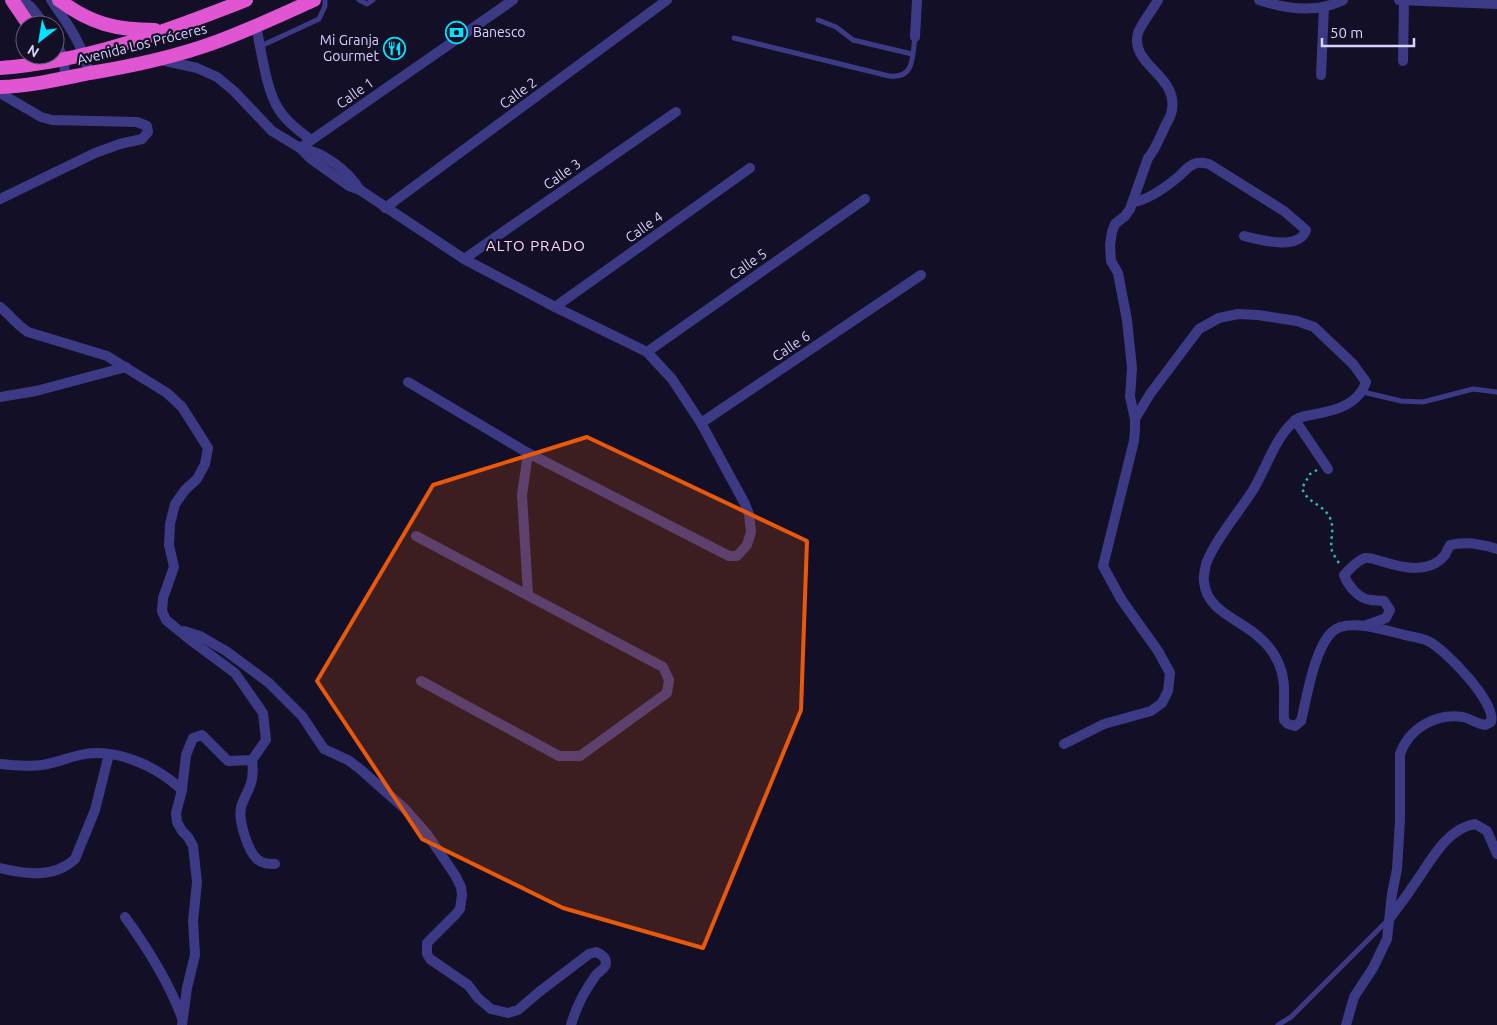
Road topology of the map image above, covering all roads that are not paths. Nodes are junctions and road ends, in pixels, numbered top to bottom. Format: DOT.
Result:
graph roads {
  1 [pos="12,0"];
  2 [pos="22,0"];
  3 [pos="51,0"];
  4 [pos="59,0"];
  5 [pos="246,0"];
  6 [pos="314,0"];
  7 [pos="324,0"];
  8 [pos="359,0"];
  9 [pos="373,0"];
  10 [pos="513,0"];
  11 [pos="667,0"];
  12 [pos="917,0"];
  13 [pos="1158,0"];
  14 [pos="1259,0"];
  15 [pos="1342,0"];
  16 [pos="1402,0"];
  17 [pos="1497,4"];
  18 [pos="1324,8"];
  19 [pos="22,15"];
  20 [pos="37,15"];
  21 [pos="818,20"];
  22 [pos="256,26"];
  23 [pos="170,30"];
  24 [pos="915,37"];
  25 [pos="734,38"];
  26 [pos="261,46"];
  27 [pos="912,54"];
  28 [pos="84,55"];
  29 [pos="65,59"];
  30 [pos="157,60"];
  31 [pos="1404,61"];
  32 [pos="25,65"];
  33 [pos="64,65"];
  34 [pos="5,68"];
  35 [pos="89,74"];
  36 [pos="1321,75"];
  37 [pos="65,79"];
  38 [pos="0,87"];
  39 [pos="0,93"];
  40 [pos="676,112"];
  41 [pos="311,140"];
  42 [pos="300,148"];
  43 [pos="750,168"];
  44 [pos="0,199"];
  45 [pos="865,199"];
  46 [pos="1133,202"];
  47 [pos="385,208"];
  48 [pos="1244,236"];
  49 [pos="464,259"];
  50 [pos="921,275"];
  51 [pos="0,307"];
  52 [pos="555,307"];
  53 [pos="647,352"];
  54 [pos="126,367"];
  55 [pos="408,382"];
  56 [pos="1363,392"];
  57 [pos="1497,392"];
  58 [pos="0,397"];
  59 [pos="1135,419"];
  60 [pos="1295,420"];
  61 [pos="701,423"];
  62 [pos="528,453"];
  63 [pos="1325,464"];
  64 [pos="416,536"];
  65 [pos="1497,549"];
  66 [pos="528,594"];
  67 [pos="1364,626"];
  68 [pos="178,630"];
  69 [pos="421,681"];
  70 [pos="1064,744"];
  71 [pos="109,754"];
  72 [pos="252,760"];
  73 [pos="0,764"];
  74 [pos="182,790"];
  75 [pos="1497,854"];
  76 [pos="275,864"];
  77 [pos="0,868"];
  78 [pos="125,917"];
  79 [pos="1389,920"];
  80 [pos="182,1022"];
  81 [pos="571,1025"];
  82 [pos="1278,1025"];
  83 [pos="1346,1025"];
  1 -- 19 [label="highway"];
  2 -- 20 [label="street"];
  3 -- 28 [label="street"];
  4 -- 23 [label="highway"];
  5 -- 23 [label="highway, Avenida Los Próceres"];
  6 -- 22 [label="highway, Avenida Los Próceres"];
  7 -- 26 [label="lane"];
  8 -- 9 [label="lane"];
  10 -- 41 [label="street, Calle 1"];
  11 -- 47 [label="street, Calle 2"];
  12 -- 24 [label="street"];
  13 -- 46 [label="street"];
  14 -- 18 [label="street"];
  15 -- 18 [label="street"];
  16 -- 17 [label="street"];
  16 -- 31 [label="street"];
  18 -- 36 [label="street"];
  21 -- 27 [label="lane"];
  22 -- 26 [label="street"];
  22 -- 30 [label="highway, Avenida Los Próceres"];
  23 -- 28 [label="highway, Avenida Los Próceres"];
  24 -- 27 [label="lane"];
  25 -- 27 [label="lane"];
  26 -- 41 [label="street"];
  28 -- 29 [label="highway, Avenida Los Próceres"];
  28 -- 35 [label="street"];
  30 -- 35 [label="highway, Avenida Los Próceres"];
  30 -- 42 [label="street"];
  32 -- 34 [label="highway, Avenida Los Próceres"];
  33 -- 37 [label="street"];
  35 -- 37 [label="highway, Avenida Los Próceres"];
  37 -- 38 [label="highway, Avenida Los Próceres"];
  39 -- 44 [label="street"];
  40 -- 49 [label="street, Calle 3"];
  41 -- 42 [label="street, Calle 1"];
  42 -- 47 [label="street"];
  43 -- 52 [label="street, Calle 4"];
  45 -- 53 [label="street, Calle 5"];
  46 -- 48 [label="street"];
  46 -- 59 [label="street"];
  47 -- 49 [label="street"];
  49 -- 52 [label="street"];
  50 -- 61 [label="street, Calle 6"];
  51 -- 54 [label="street"];
  52 -- 53 [label="street"];
  53 -- 61 [label="street"];
  54 -- 58 [label="street"];
  54 -- 68 [label="street"];
  55 -- 62 [label="street"];
  56 -- 57 [label="lane"];
  56 -- 59 [label="street"];
  56 -- 60 [label="street"];
  59 -- 70 [label="street"];
  60 -- 63 [label="street"];
  60 -- 67 [label="street"];
  61 -- 62 [label="street"];
  62 -- 66 [label="street"];
  64 -- 66 [label="street"];
  65 -- 67 [label="street"];
  66 -- 69 [label="street"];
  67 -- 79 [label="street"];
  68 -- 72 [label="street"];
  68 -- 81 [label="street"];
  71 -- 73 [label="street"];
  71 -- 74 [label="street"];
  71 -- 77 [label="street"];
  72 -- 74 [label="street"];
  72 -- 76 [label="street"];
  74 -- 80 [label="street"];
  75 -- 79 [label="street"];
  78 -- 80 [label="street"];
  79 -- 82 [label="lane"];
  79 -- 83 [label="street"];
}
